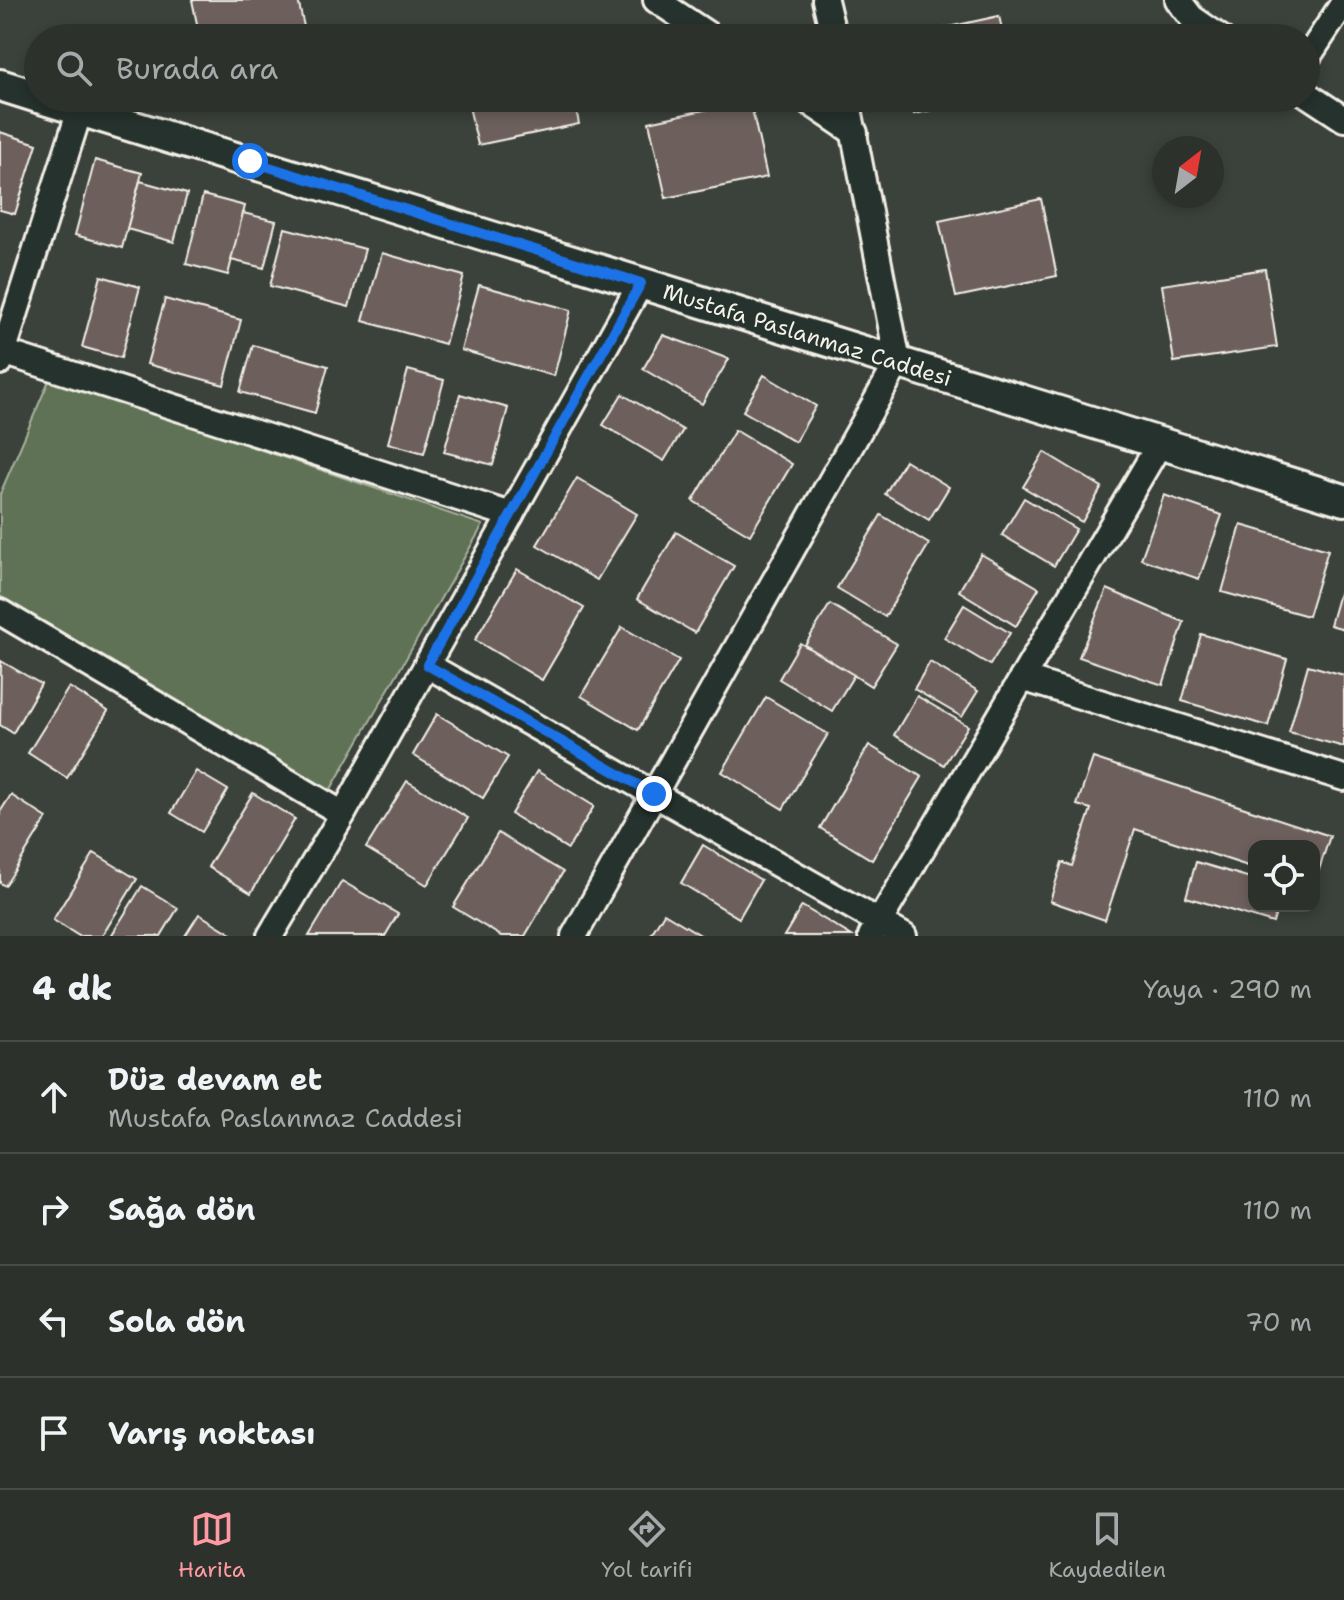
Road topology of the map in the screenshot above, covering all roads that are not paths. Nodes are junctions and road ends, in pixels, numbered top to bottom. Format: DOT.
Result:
graph roads {
  1 [pos="656,0"];
  2 [pos="825,0"];
  3 [pos="1178,0"];
  4 [pos="1344,2"];
  5 [pos="692,24"];
  6 [pos="831,24"];
  7 [pos="1201,24"];
  8 [pos="1320,39"];
  9 [pos="0,85"];
  10 [pos="24,93"];
  11 [pos="1320,103"];
  12 [pos="79,112"];
  13 [pos="86,112"];
  14 [pos="824,112"];
  15 [pos="850,112"];
  16 [pos="1344,119"];
  17 [pos="855,133"];
  18 [pos="641,283"];
  19 [pos="1,355"];
  20 [pos="898,362"];
  21 [pos="1160,443"];
  22 [pos="1344,500"];
  23 [pos="511,515"];
  24 [pos="0,612"];
  25 [pos="427,665"];
  26 [pos="1022,678"];
  27 [pos="1344,778"];
  28 [pos="654,794"];
  29 [pos="343,814"];
  30 [pos="875,929"];
  31 [pos="270,936"];
  32 [pos="574,936"];
  33 [pos="904,936"];
  1 -- 5 [label="street"];
  2 -- 6 [label="street"];
  3 -- 7 [label="street"];
  4 -- 8 [label="street"];
  9 -- 10 [label="street, Mustafa Paslanmaz Caddesi"];
  11 -- 16 [label="street"];
  12 -- 19 [label="street"];
  13 -- 18 [label="street, Mustafa Paslanmaz Caddesi"];
  14 -- 17 [label="street"];
  15 -- 17 [label="street"];
  17 -- 20 [label="street"];
  18 -- 20 [label="street, Mustafa Paslanmaz Caddesi"];
  18 -- 23 [label="street"];
  19 -- 23 [label="street"];
  20 -- 21 [label="street, Mustafa Paslanmaz Caddesi"];
  20 -- 28 [label="street"];
  21 -- 22 [label="street, Mustafa Paslanmaz Caddesi"];
  21 -- 26 [label="street"];
  23 -- 25 [label="street"];
  24 -- 29 [label="street"];
  25 -- 28 [label="street"];
  25 -- 29 [label="street"];
  26 -- 27 [label="street"];
  26 -- 30 [label="street"];
  28 -- 30 [label="street"];
  28 -- 32 [label="street"];
  29 -- 31 [label="street"];
  30 -- 33 [label="street"];
}
